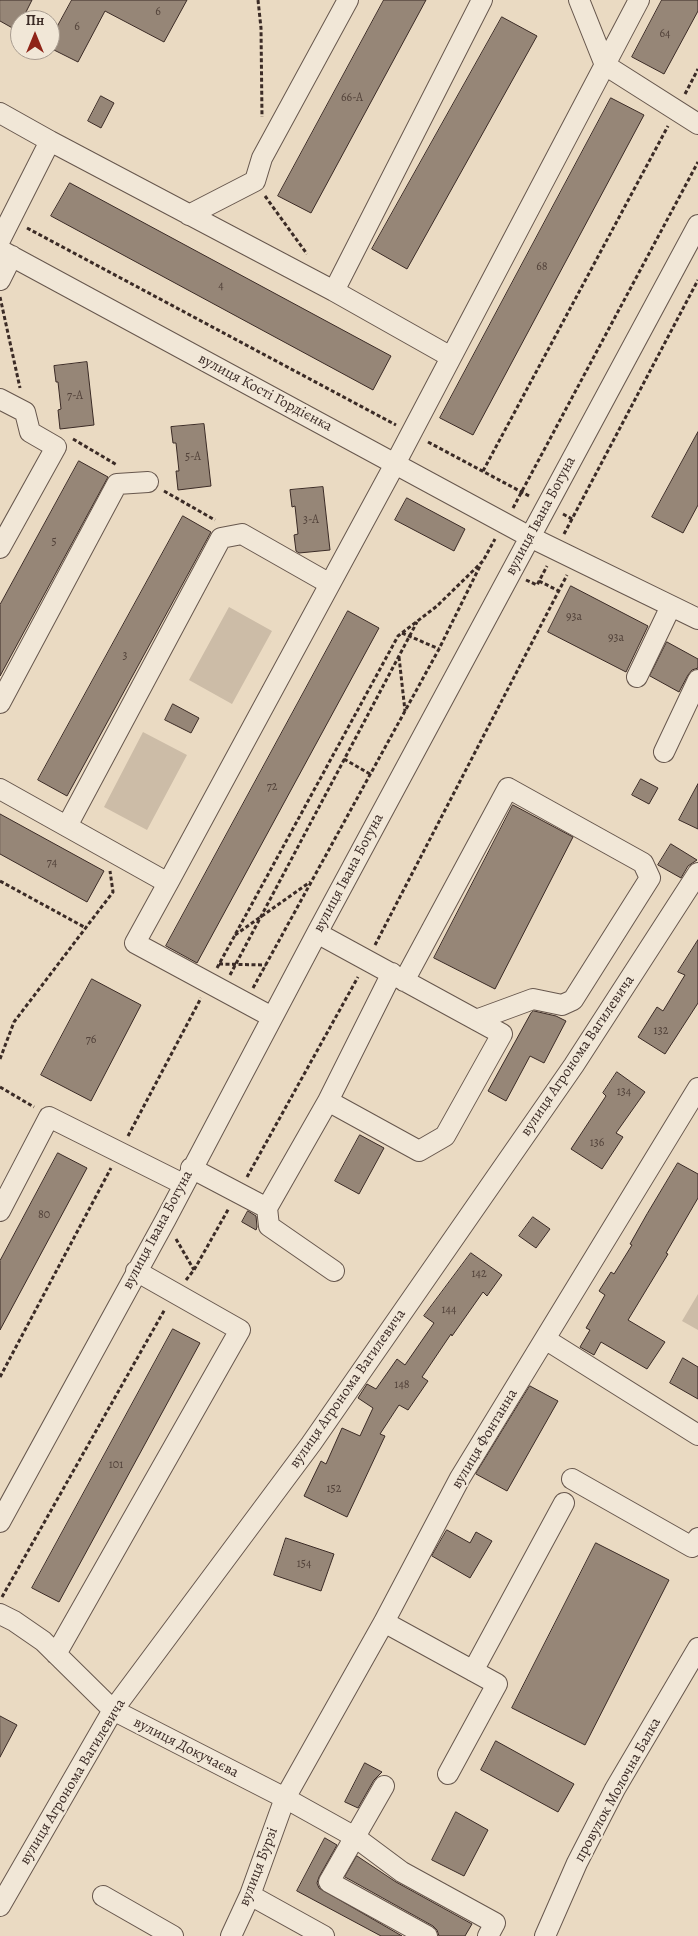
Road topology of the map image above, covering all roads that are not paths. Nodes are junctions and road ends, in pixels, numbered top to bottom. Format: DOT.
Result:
graph roads {
  1 [pos="348,0"];
  2 [pos="482,0"];
  3 [pos="579,0"];
  4 [pos="639,0"];
  5 [pos="605,65"];
  6 [pos="0,113"];
  7 [pos="698,124"];
  8 [pos="50,141"];
  9 [pos="189,215"];
  10 [pos="698,225"];
  11 [pos="0,240"];
  12 [pos="6,253"];
  13 [pos="0,280"];
  14 [pos="334,292"];
  15 [pos="452,357"];
  16 [pos="0,399"];
  17 [pos="395,464"];
  18 [pos="148,482"];
  19 [pos="530,537"];
  20 [pos="0,548"];
  21 [pos="330,584"];
  22 [pos="671,606"];
  23 [pos="698,619"];
  24 [pos="637,677"];
  25 [pos="698,680"];
  26 [pos="0,703"];
  27 [pos="664,752"];
  28 [pos="0,789"];
  29 [pos="67,826"];
  30 [pos="698,873"];
  31 [pos="168,883"];
  32 [pos="317,933"];
  33 [pos="398,977"];
  34 [pos="272,1017"];
  35 [pos="476,1020"];
  36 [pos="698,1088"];
  37 [pos="328,1101"];
  38 [pos="187,1176"];
  39 [pos="2,1205"];
  40 [pos="267,1208"];
  41 [pos="136,1271"];
  42 [pos="334,1271"];
  43 [pos="546,1339"];
  44 [pos="698,1435"];
  45 [pos="572,1479"];
  46 [pos="564,1503"];
  47 [pos="0,1522"];
  48 [pos="698,1538"];
  49 [pos="0,1614"];
  50 [pos="384,1622"];
  51 [pos="698,1648"];
  52 [pos="56,1654"];
  53 [pos="473,1671"];
  54 [pos="113,1710"];
  55 [pos="448,1774"];
  56 [pos="384,1786"];
  57 [pos="285,1798"];
  58 [pos="355,1836"];
  59 [pos="250,1895"];
  60 [pos="104,1896"];
  61 [pos="0,1906"];
  62 [pos="173,1936"];
  63 [pos="231,1936"];
  64 [pos="324,1936"];
  65 [pos="427,1936"];
  66 [pos="488,1936"];
  67 [pos="545,1936"];
  1 -- 9 [label="street"];
  2 -- 14 [label="street"];
  3 -- 5 [label="street"];
  4 -- 5 [label="street"];
  5 -- 7 [label="street"];
  5 -- 15 [label="street"];
  6 -- 8 [label="street"];
  8 -- 9 [label="street"];
  8 -- 11 [label="street"];
  9 -- 14 [label="street"];
  10 -- 19 [label="street, вулиця Івана Богуна"];
  12 -- 13 [label="street"];
  12 -- 17 [label="street, вулиця Кості Гордієнка"];
  14 -- 15 [label="street"];
  15 -- 17 [label="street"];
  16 -- 20 [label="street"];
  17 -- 19 [label="street, вулиця Кості Гордієнка"];
  17 -- 21 [label="street"];
  18 -- 26 [label="street"];
  19 -- 22 [label="street, вулиця Кості Гордієнка"];
  19 -- 32 [label="street, вулиця Івана Богуна"];
  21 -- 29 [label="street"];
  21 -- 31 [label="street"];
  22 -- 23 [label="street, вулиця Кості Гордієнка"];
  22 -- 24 [label="street"];
  25 -- 27 [label="street"];
  28 -- 29 [label="street"];
  29 -- 31 [label="street"];
  30 -- 54 [label="street, вулиця Агронома Вагилевича"];
  31 -- 34 [label="street"];
  32 -- 33 [label="street"];
  32 -- 34 [label="street, вулиця Івана Богуна"];
  33 -- 35 [label="street"];
  33 -- 35 [label="street"];
  33 -- 37 [label="street"];
  34 -- 38 [label="street, вулиця Івана Богуна"];
  35 -- 37 [label="street"];
  36 -- 43 [label="street, вулиця Фонтанна"];
  37 -- 40 [label="street"];
  38 -- 39 [label="street"];
  38 -- 40 [label="street"];
  38 -- 41 [label="street, вулиця Івана Богуна"];
  40 -- 42 [label="street"];
  41 -- 47 [label="street, вулиця Івана Богуна"];
  41 -- 52 [label="street"];
  43 -- 44 [label="street"];
  43 -- 50 [label="street, вулиця Фонтанна"];
  45 -- 48 [label="street"];
  46 -- 53 [label="street"];
  49 -- 52 [label="street, вулиця Докучаєва"];
  50 -- 53 [label="street"];
  50 -- 57 [label="street, вулиця Фонтанна"];
  51 -- 67 [label="street, провулок Молочна Балка"];
  52 -- 54 [label="street, вулиця Докучаєва"];
  53 -- 55 [label="street"];
  54 -- 57 [label="street, вулиця Докучаєва"];
  54 -- 61 [label="street, вулиця Агронома Вагилевича"];
  56 -- 58 [label="street"];
  57 -- 58 [label="street, вулиця Докучаєва"];
  57 -- 59 [label="street, вулиця Бурзі"];
  58 -- 65 [label="street"];
  58 -- 66 [label="street, вулиця Докучаєва"];
  59 -- 63 [label="street, вулиця Бурзі"];
  59 -- 64 [label="street"];
  60 -- 62 [label="street"];
}
